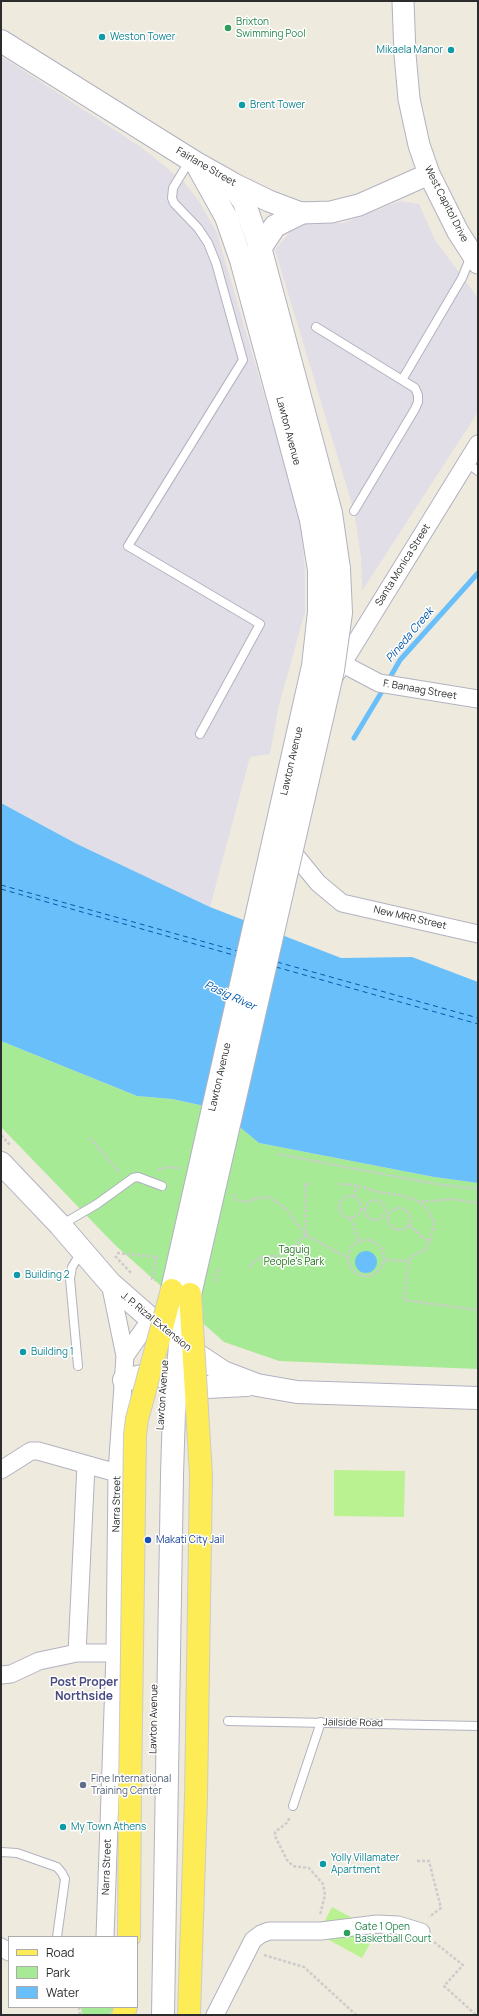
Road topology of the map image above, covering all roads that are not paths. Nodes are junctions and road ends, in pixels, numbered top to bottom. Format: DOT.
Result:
graph roads {
  1 [pos="403,1"];
  2 [pos="1,41"];
  3 [pos="193,161"];
  4 [pos="429,174"];
  5 [pos="230,182"];
  6 [pos="300,213"];
  7 [pos="260,247"];
  8 [pos="475,258"];
  9 [pos="245,274"];
  10 [pos="316,327"];
  11 [pos="402,380"];
  12 [pos="478,444"];
  13 [pos="472,467"];
  14 [pos="354,511"];
  15 [pos="329,570"];
  16 [pos="343,664"];
  17 [pos="328,686"];
  18 [pos="478,699"];
  19 [pos="200,734"];
  20 [pos="283,787"];
  21 [pos="308,792"];
  22 [pos="294,855"];
  23 [pos="342,902"];
  24 [pos="478,934"];
  25 [pos="1,1163"];
  26 [pos="162,1186"];
  27 [pos="60,1225"];
  28 [pos="82,1251"];
  29 [pos="110,1284"];
  30 [pos="181,1292"];
  31 [pos="151,1320"];
  32 [pos="175,1340"];
  33 [pos="125,1356"];
  34 [pos="78,1366"];
  35 [pos="124,1380"];
  36 [pos="170,1381"];
  37 [pos="257,1385"];
  38 [pos="478,1398"];
  39 [pos="168,1412"];
  40 [pos="86,1466"];
  41 [pos="1,1470"];
  42 [pos="117,1473"];
  43 [pos="77,1653"];
  44 [pos="115,1653"];
  45 [pos="1,1675"];
  46 [pos="228,1721"];
  47 [pos="321,1722"];
  48 [pos="478,1726"];
  49 [pos="293,1806"];
  50 [pos="1,1852"];
  51 [pos="421,1932"];
  52 [pos="57,1936"];
  53 [pos="105,1936"];
  54 [pos="129,1936"];
  55 [pos="148,2015"];
  56 [pos="157,2015"];
  57 [pos="163,2015"];
  58 [pos="189,2015"];
  59 [pos="215,2015"];
  1 -- 4 [label="street, West Capitol Drive"];
  2 -- 3 [label="main road, Fairlane Street"];
  3 -- 5 [label="main road, Fairlane Street"];
  3 -- 9 [label="main road, Lawton Avenue"];
  3 -- 19 [label="lane"];
  4 -- 6 [label="street, Fairlane Street"];
  4 -- 8 [label="street, West Capitol Drive"];
  5 -- 6 [label="street, Fairlane Street"];
  5 -- 7 [label="main road, Lawton Avenue"];
  6 -- 7 [label="main road"];
  7 -- 9 [label="main road"];
  7 -- 15 [label="main road, Lawton Avenue"];
  8 -- 11 [label="lane"];
  9 -- 15 [label="main road, Lawton Avenue"];
  10 -- 11 [label="lane"];
  11 -- 14 [label="lane"];
  12 -- 13 [label="street, Santa Monica Street"];
  13 -- 16 [label="street, Santa Monica Street"];
  15 -- 30 [label="main road, Lawton Avenue, bridge"];
  16 -- 17 [label="street, Santa Monica Street"];
  16 -- 18 [label="street, F. Banaag Street"];
  17 -- 20 [label="street, Santa Monica Street"];
  17 -- 21 [label="street, Santa Monica Street"];
  20 -- 21 [label="street"];
  20 -- 22 [label="street, Santa Monica Street"];
  21 -- 22 [label="street, Santa Monica Street"];
  22 -- 23 [label="street, Santa Monica Street"];
  23 -- 24 [label="street, New MRR Street"];
  25 -- 27 [label="main road, J. P. Rizal Extension"];
  26 -- 27 [label="lane"];
  27 -- 28 [label="main road, J. P. Rizal Extension"];
  28 -- 29 [label="main road, J. P. Rizal Extension"];
  28 -- 34 [label="lane"];
  29 -- 31 [label="main road, J. P. Rizal Extension"];
  29 -- 33 [label="street, Narra Street"];
  30 -- 54 [label="main road, bridge"];
  30 -- 55 [label="main road, Lawton Avenue, bridge"];
  30 -- 57 [label="main road, Lawton Avenue, bridge"];
  30 -- 58 [label="main road, bridge"];
  31 -- 32 [label="main road, J. P. Rizal Extension"];
  31 -- 33 [label="street"];
  32 -- 36 [label="main road, Lawton Avenue"];
  32 -- 37 [label="main road, J. P. Rizal Extension"];
  33 -- 35 [label="street, Narra Street"];
  35 -- 36 [label="main road"];
  35 -- 42 [label="street, Narra Street"];
  36 -- 39 [label="main road, Lawton Avenue"];
  37 -- 38 [label="main road, J. P. Rizal Extension"];
  37 -- 39 [label="main road"];
  39 -- 56 [label="main road, Lawton Avenue"];
  40 -- 41 [label="street"];
  40 -- 42 [label="street"];
  40 -- 43 [label="street"];
  42 -- 44 [label="street, Narra Street"];
  43 -- 44 [label="street"];
  43 -- 45 [label="street"];
  44 -- 53 [label="street, Narra Street"];
  46 -- 47 [label="lane, Jailside Road"];
  47 -- 48 [label="lane, Jailside Road"];
  47 -- 49 [label="lane"];
  50 -- 52 [label="lane"];
  51 -- 59 [label="street"];
}
